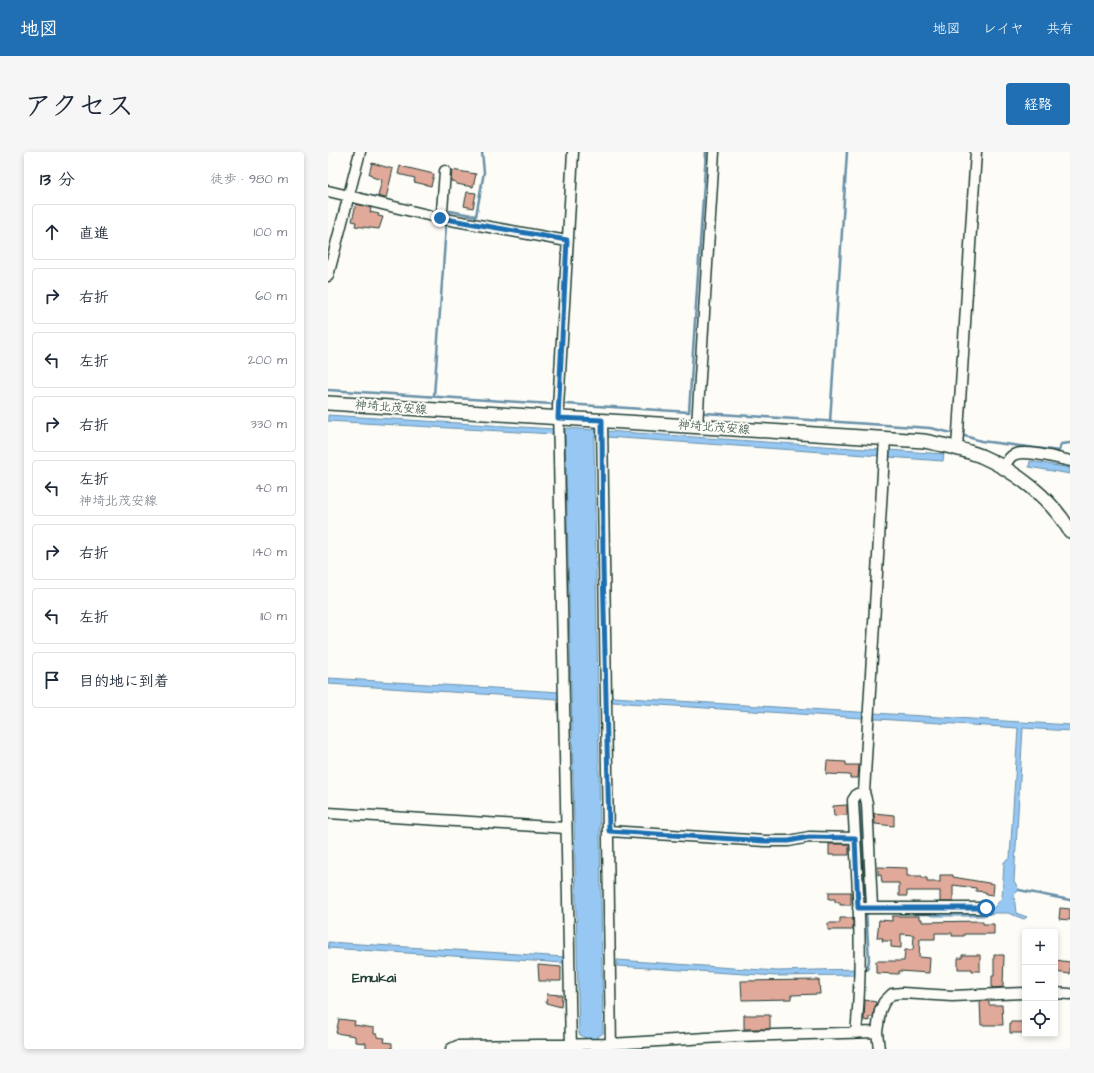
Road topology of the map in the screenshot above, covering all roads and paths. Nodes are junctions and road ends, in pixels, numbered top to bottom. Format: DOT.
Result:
graph roads {
  1 [pos="360,152"];
  2 [pos="573,152"];
  3 [pos="714,152"];
  4 [pos="976,152"];
  5 [pos="445,171"];
  6 [pos="328,191"];
  7 [pos="348,195"];
  8 [pos="440,218"];
  9 [pos="567,240"];
  10 [pos="328,276"];
  11 [pos="328,403"];
  12 [pos="697,426"];
  13 [pos="558,427"];
  14 [pos="602,430"];
  15 [pos="884,448"];
  16 [pos="957,448"];
  17 [pos="1070,460"];
  18 [pos="1004,468"];
  19 [pos="1070,531"];
  20 [pos="864,792"];
  21 [pos="328,813"];
  22 [pos="566,828"];
  23 [pos="609,831"];
  24 [pos="855,838"];
  25 [pos="865,908"];
  26 [pos="986,908"];
  27 [pos="1022,993"];
  28 [pos="1058,993"];
  29 [pos="1070,994"];
  30 [pos="877,1032"];
  31 [pos="856,1033"];
  32 [pos="571,1046"];
  33 [pos="611,1046"];
  34 [pos="451,1049"];
  35 [pos="879,1049"];
  1 -- 7 [label="street"];
  2 -- 9 [label="street"];
  3 -- 12 [label="street"];
  4 -- 16 [label="street"];
  5 -- 8 [label="street"];
  6 -- 7 [label="street"];
  7 -- 8 [label="street"];
  7 -- 10 [label="street"];
  8 -- 9 [label="street"];
  9 -- 13 [label="street"];
  11 -- 13 [label="main road, 神埼北茂安線"];
  12 -- 14 [label="main road, 神埼北茂安線"];
  12 -- 15 [label="main road, 神埼北茂安線"];
  13 -- 14 [label="main road, 神埼北茂安線"];
  13 -- 22 [label="street"];
  14 -- 23 [label="street"];
  15 -- 16 [label="main road, 神埼北茂安線"];
  15 -- 20 [label="street"];
  16 -- 18 [label="main road, 神埼北茂安線"];
  17 -- 18 [label="street"];
  18 -- 19 [label="main road, 神埼北茂安線"];
  20 -- 24 [label="street"];
  20 -- 25 [label="street"];
  21 -- 22 [label="street"];
  22 -- 32 [label="street"];
  23 -- 24 [label="street"];
  23 -- 33 [label="street"];
  24 -- 25 [label="street"];
  25 -- 26 [label="street"];
  25 -- 31 [label="street"];
  27 -- 30 [label="street"];
  28 -- 29 [label="street"];
  30 -- 31 [label="street"];
  30 -- 35 [label="street"];
  31 -- 33 [label="street"];
  32 -- 33 [label="street"];
  32 -- 34 [label="street"];
}
